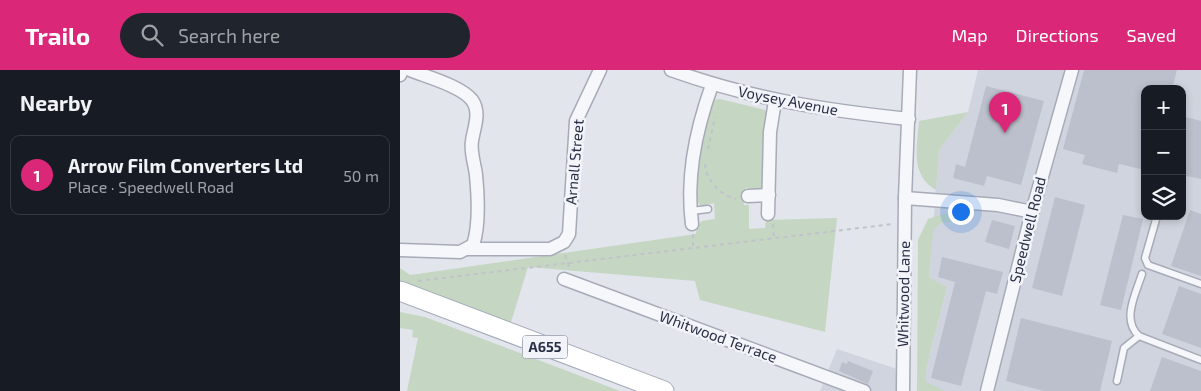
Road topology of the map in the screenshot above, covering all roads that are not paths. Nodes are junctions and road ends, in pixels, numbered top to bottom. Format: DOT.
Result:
graph roads {
  1 [pos="402,70"];
  2 [pos="410,70"];
  3 [pos="600,70"];
  4 [pos="671,70"];
  5 [pos="910,70"];
  6 [pos="1072,70"];
  7 [pos="400,75"];
  8 [pos="712,85"];
  9 [pos="775,101"];
  10 [pos="909,119"];
  11 [pos="768,195"];
  12 [pos="748,196"];
  13 [pos="905,198"];
  14 [pos="708,208"];
  15 [pos="691,211"];
  16 [pos="1032,212"];
  17 [pos="768,214"];
  18 [pos="1156,220"];
  19 [pos="692,224"];
  20 [pos="468,249"];
  21 [pos="400,250"];
  22 [pos="1142,274"];
  23 [pos="569,279"];
  24 [pos="1201,284"];
  25 [pos="403,290"];
  26 [pos="1139,336"];
  27 [pos="1201,360"];
  28 [pos="1117,381"];
  29 [pos="664,391"];
  30 [pos="864,391"];
  31 [pos="903,391"];
  32 [pos="987,391"];
  1 -- 7 [label="street"];
  2 -- 20 [label="street"];
  3 -- 20 [label="street, Arnall Street"];
  4 -- 8 [label="street, Voysey Avenue"];
  5 -- 10 [label="street, Whitwood Lane"];
  6 -- 16 [label="street, Speedwell Road"];
  8 -- 9 [label="street, Voysey Avenue"];
  8 -- 15 [label="street"];
  9 -- 10 [label="street, Voysey Avenue"];
  9 -- 11 [label="street"];
  10 -- 13 [label="street, Whitwood Lane"];
  11 -- 12 [label="street"];
  11 -- 17 [label="street"];
  13 -- 16 [label="street"];
  13 -- 31 [label="street, Whitwood Lane"];
  14 -- 15 [label="lane"];
  15 -- 19 [label="street"];
  16 -- 32 [label="street, Speedwell Road"];
  18 -- 24 [label="lane"];
  20 -- 21 [label="street"];
  22 -- 26 [label="lane"];
  23 -- 30 [label="street, Whitwood Terrace"];
  25 -- 29 [label="main road, A655"];
  26 -- 27 [label="lane"];
  26 -- 28 [label="lane"];
}
